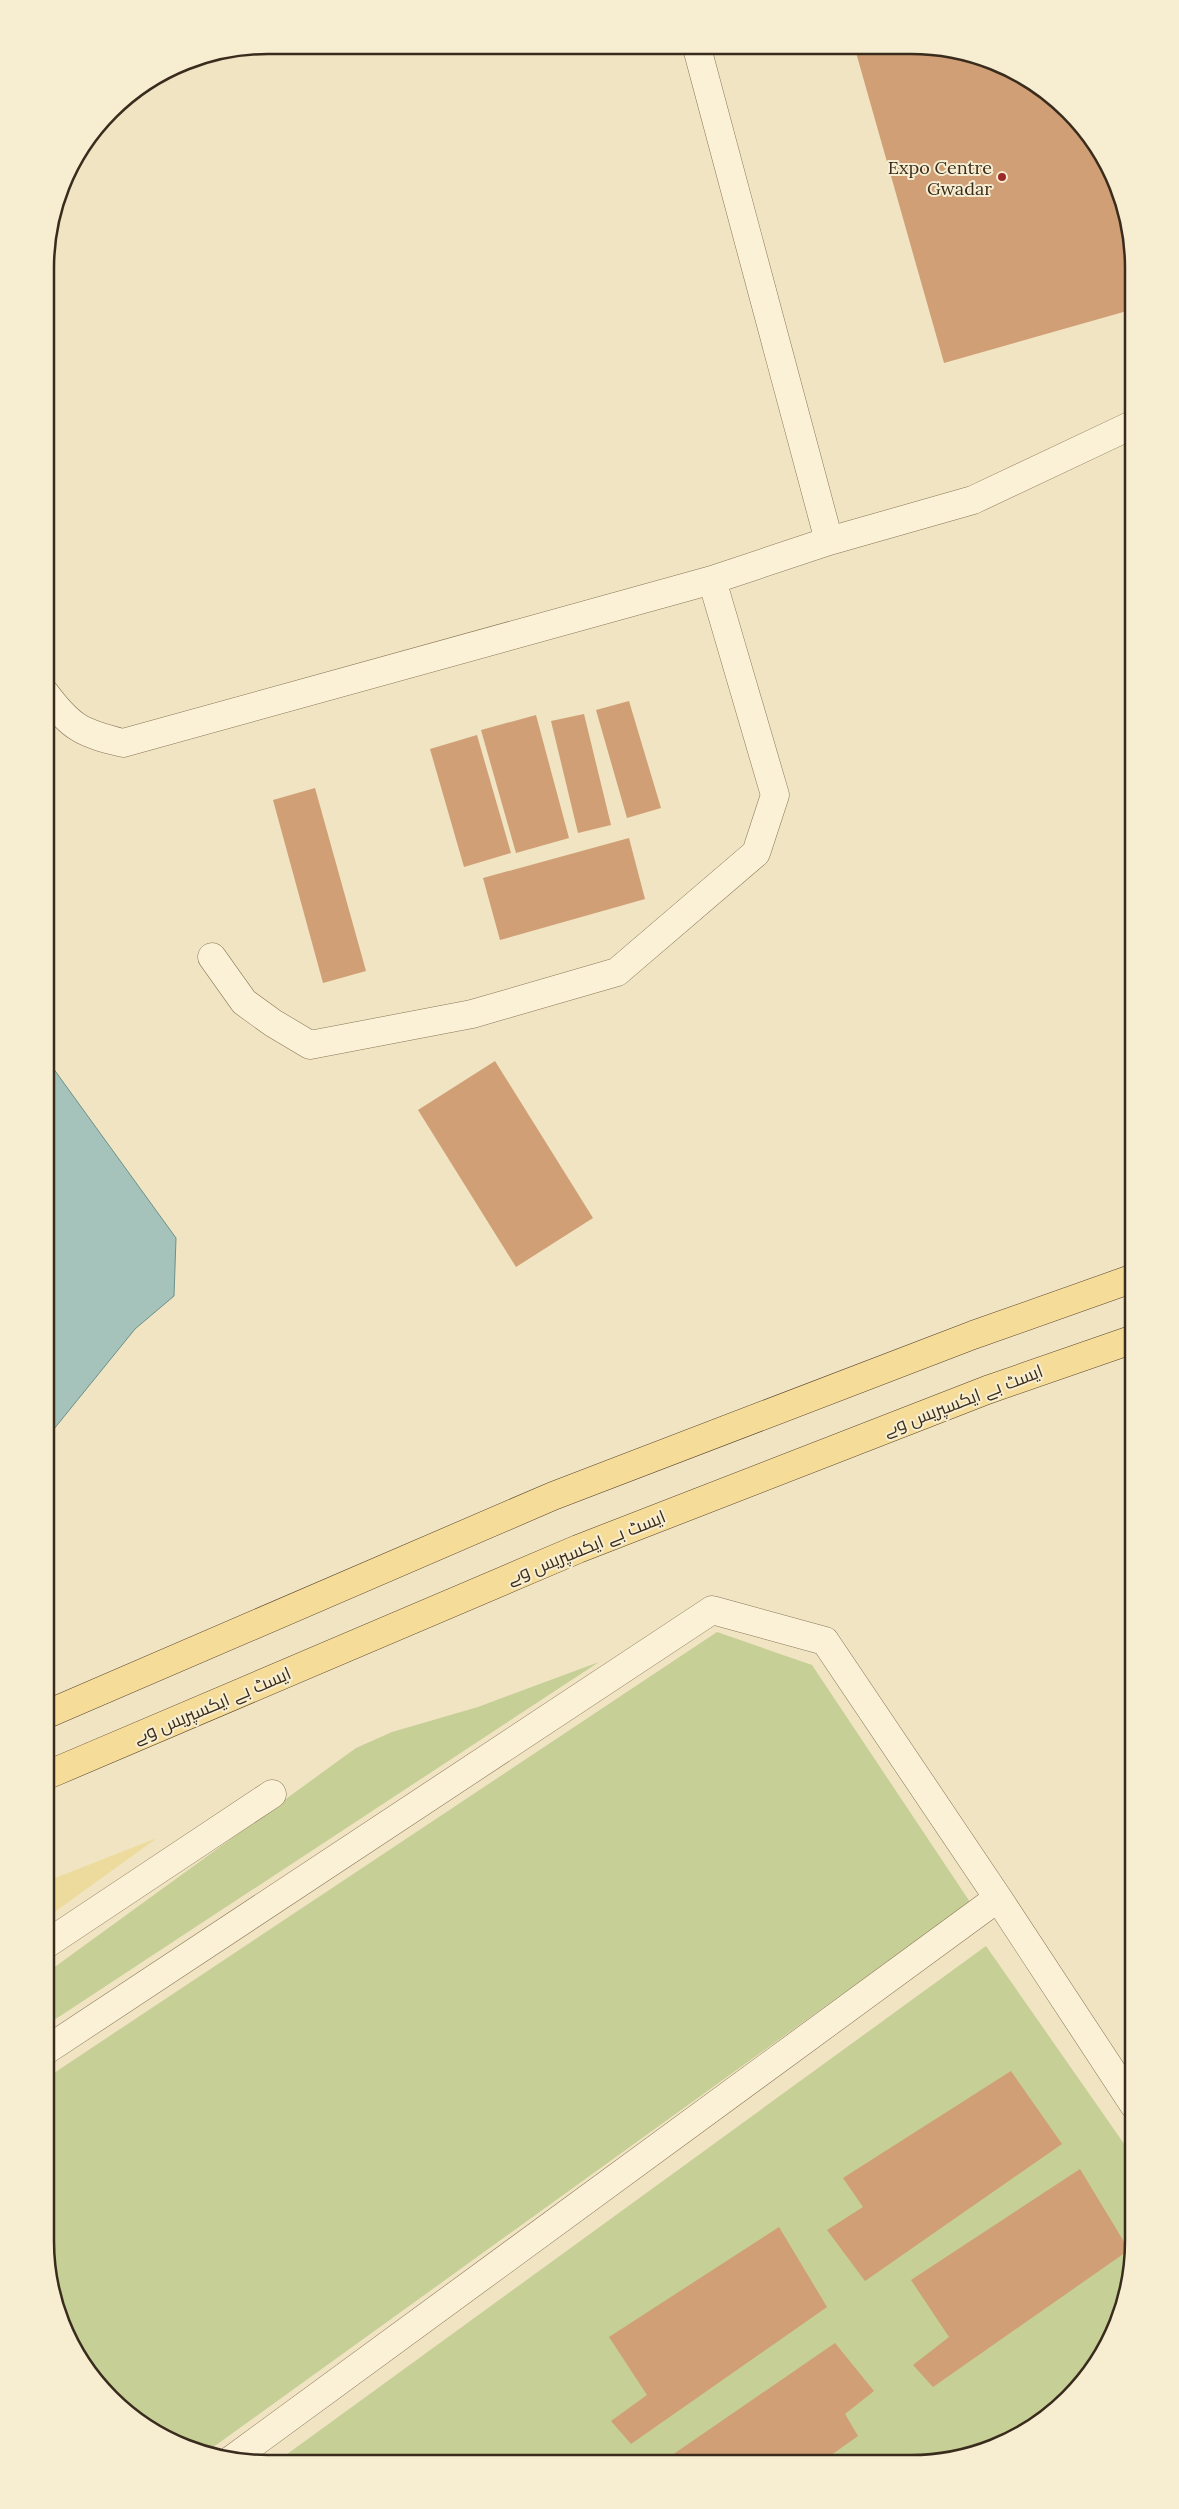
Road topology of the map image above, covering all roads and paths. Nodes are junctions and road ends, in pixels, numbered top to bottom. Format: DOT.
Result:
graph roads {
  1 [pos="699,54"];
  2 [pos="1125,428"];
  3 [pos="829,541"];
  4 [pos="712,580"];
  5 [pos="54,705"];
  6 [pos="212,957"];
  7 [pos="1125,1281"];
  8 [pos="1125,1342"];
  9 [pos="54,1711"];
  10 [pos="54,1772"];
  11 [pos="272,1794"];
  12 [pos="998,1898"];
  13 [pos="54,1939"];
  14 [pos="54,2045"];
  15 [pos="1125,2091"];
  16 [pos="240,2453"];
  1 -- 3 [label="lane"];
  2 -- 3 [label="lane"];
  3 -- 4 [label="lane"];
  4 -- 5 [label="lane"];
  4 -- 6 [label="lane"];
  7 -- 9 [label="main road"];
  8 -- 10 [label="main road, ایسٹ بے ایکسپریس وے"];
  11 -- 13 [label="lane"];
  12 -- 14 [label="lane"];
  12 -- 15 [label="lane"];
  12 -- 16 [label="lane"];
}
